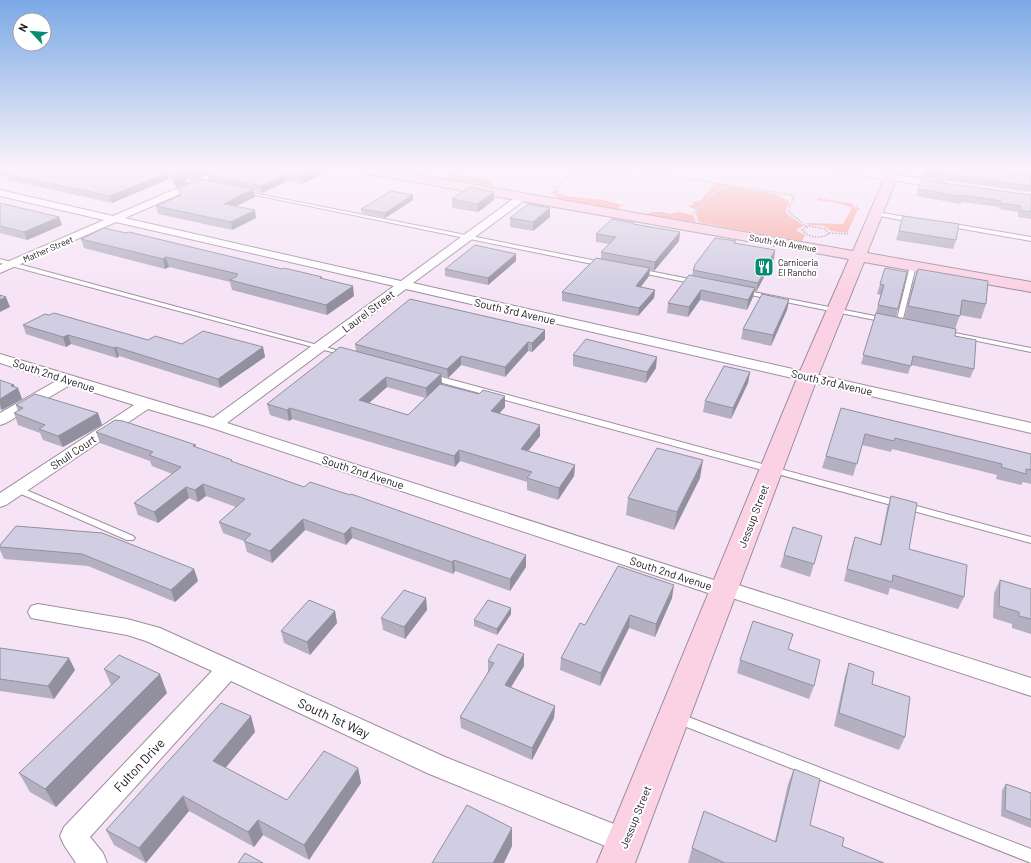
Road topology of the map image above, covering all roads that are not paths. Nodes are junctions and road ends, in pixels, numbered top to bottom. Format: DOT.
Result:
graph roads {
  1 [pos="72,210"];
  2 [pos="137,210"];
  3 [pos="334,210"];
  4 [pos="505,210"];
  5 [pos="592,210"];
  6 [pos="878,210"];
  7 [pos="876,214"];
  8 [pos="113,220"];
  9 [pos="922,221"];
  10 [pos="944,225"];
  11 [pos="469,237"];
  12 [pos="1031,239"];
  13 [pos="858,256"];
  14 [pos="0,261"];
  15 [pos="11,264"];
  16 [pos="608,265"];
  17 [pos="913,266"];
  18 [pos="0,269"];
  19 [pos="632,270"];
  20 [pos="701,284"];
  21 [pos="403,285"];
  22 [pos="1031,287"];
  23 [pos="738,291"];
  24 [pos="835,311"];
  25 [pos="899,323"];
  26 [pos="907,325"];
  27 [pos="938,331"];
  28 [pos="320,347"];
  29 [pos="1031,350"];
  30 [pos="350,355"];
  31 [pos="0,358"];
  32 [pos="427,376"];
  33 [pos="808,376"];
  34 [pos="68,380"];
  35 [pos="147,403"];
  36 [pos="0,420"];
  37 [pos="216,424"];
  38 [pos="1031,428"];
  39 [pos="772,470"];
  40 [pos="17,489"];
  41 [pos="0,501"];
  42 [pos="130,538"];
  43 [pos="1031,540"];
  44 [pos="725,589"];
  45 [pos="38,612"];
  46 [pos="228,669"];
  47 [pos="1031,687"];
  48 [pos="675,717"];
  49 [pos="621,852"];
  50 [pos="1031,856"];
  51 [pos="93,863"];
  1 -- 8 [label="street, South 3rd Avenue"];
  2 -- 8 [label="street, Mather Street"];
  3 -- 11 [label="lane"];
  4 -- 11 [label="street, Laurel Street"];
  5 -- 13 [label="street, South 4th Avenue"];
  6 -- 7 [label="street, Jessup Street"];
  7 -- 9 [label="lane"];
  7 -- 13 [label="street, Jessup Street"];
  8 -- 15 [label="street, Mather Street"];
  8 -- 21 [label="street, South 3rd Avenue"];
  10 -- 12 [label="lane"];
  11 -- 16 [label="lane"];
  11 -- 21 [label="street, Laurel Street"];
  13 -- 17 [label="street, South 4th Avenue"];
  13 -- 24 [label="street, Jessup Street"];
  14 -- 15 [label="lane"];
  15 -- 18 [label="street, Mather Street"];
  15 -- 28 [label="lane"];
  17 -- 22 [label="street, South 4th Avenue"];
  17 -- 25 [label="lane"];
  19 -- 20 [label="lane"];
  21 -- 28 [label="street, Laurel Street"];
  21 -- 33 [label="street, South 3rd Avenue"];
  23 -- 24 [label="lane"];
  24 -- 25 [label="lane"];
  24 -- 33 [label="street, Jessup Street"];
  25 -- 26 [label="lane"];
  27 -- 29 [label="lane"];
  28 -- 30 [label="lane"];
  28 -- 37 [label="street, Laurel Street"];
  31 -- 34 [label="street, South 2nd Avenue"];
  32 -- 39 [label="lane"];
  33 -- 38 [label="street, South 3rd Avenue"];
  33 -- 39 [label="street, Jessup Street"];
  34 -- 35 [label="street, South 2nd Avenue"];
  34 -- 36 [label="street"];
  35 -- 37 [label="street, South 2nd Avenue"];
  35 -- 40 [label="street, Shull Court"];
  37 -- 44 [label="street, South 2nd Avenue"];
  39 -- 43 [label="lane"];
  39 -- 44 [label="street, Jessup Street"];
  40 -- 41 [label="street, Shull Court"];
  40 -- 42 [label="lane"];
  44 -- 47 [label="street, South 2nd Avenue"];
  44 -- 48 [label="street, Jessup Street"];
  45 -- 46 [label="street, South 1st Way"];
  46 -- 49 [label="street, South 1st Way"];
  46 -- 51 [label="street, Fulton Drive"];
  48 -- 49 [label="street, Jessup Street"];
  48 -- 50 [label="lane"];
}
